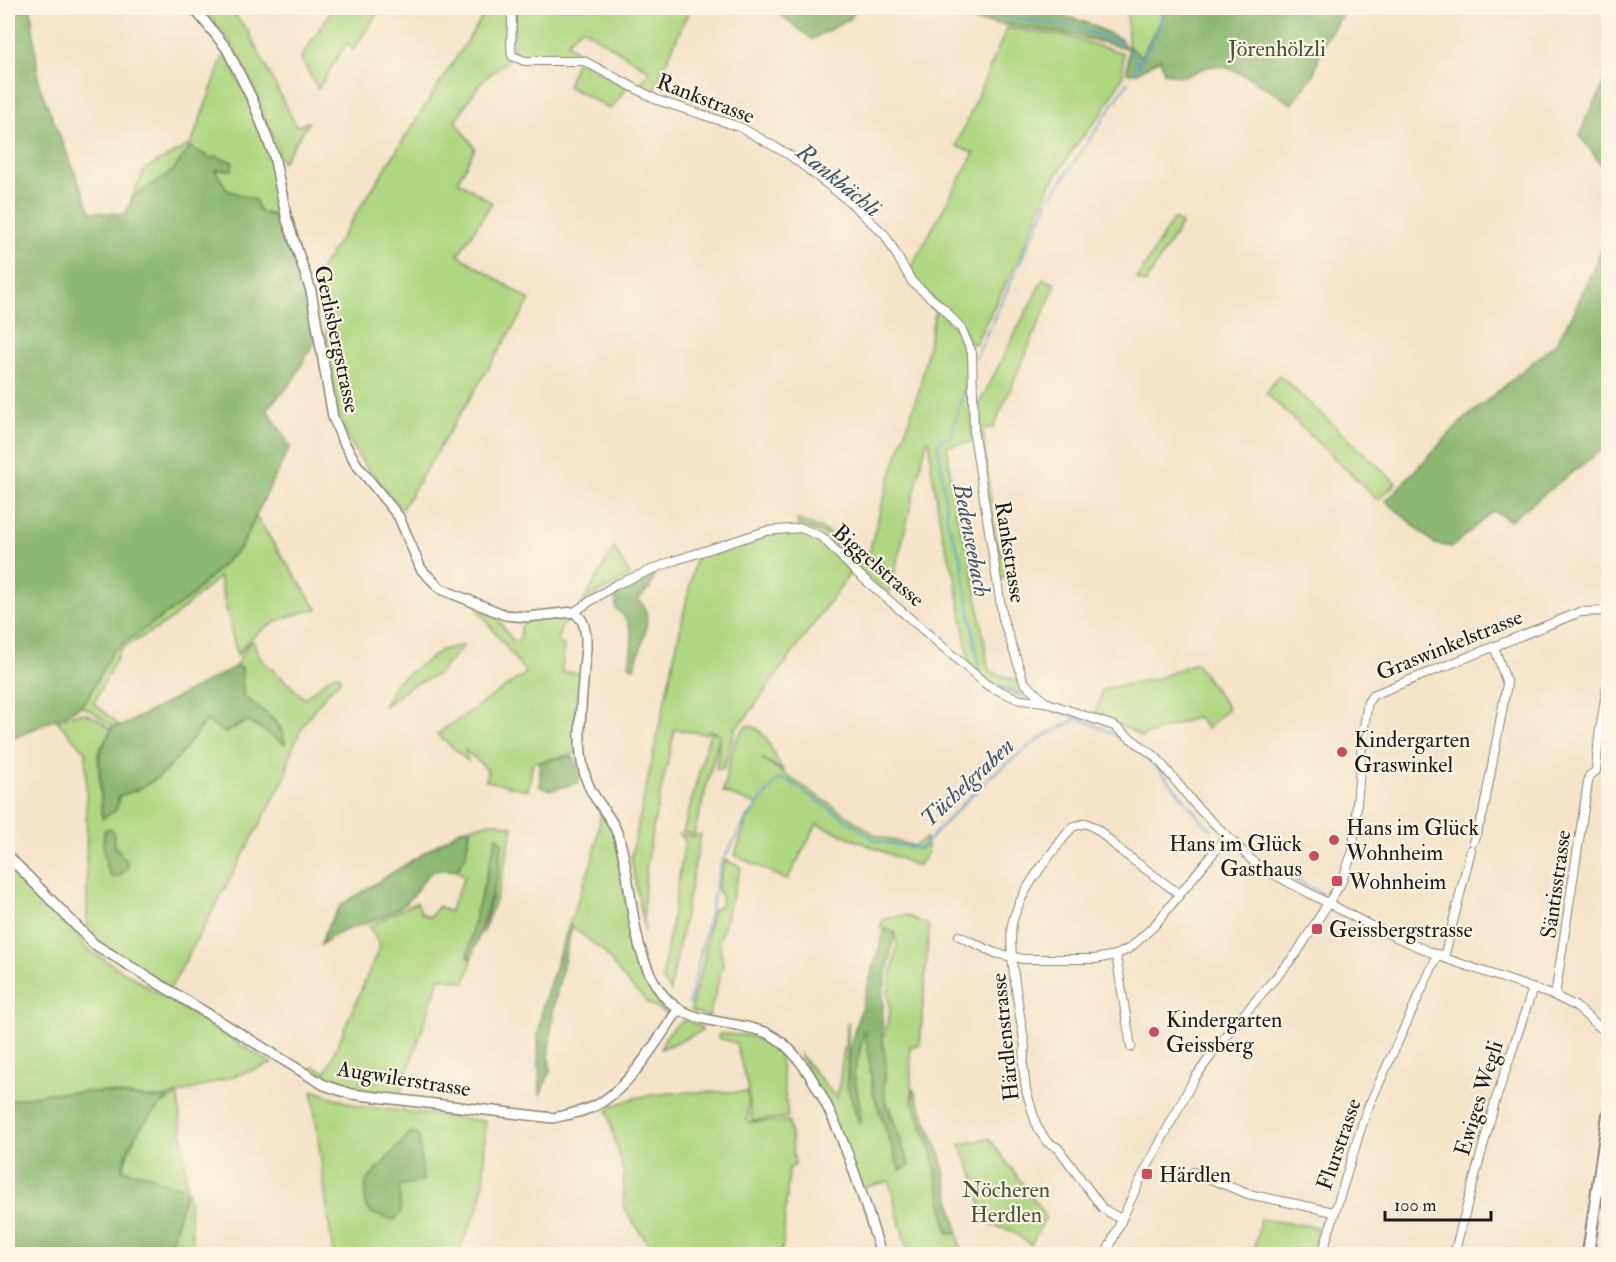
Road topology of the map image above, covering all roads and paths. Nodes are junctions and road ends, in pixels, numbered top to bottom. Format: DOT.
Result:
graph roads {
  1 [pos="194,8"];
  2 [pos="510,8"];
  3 [pos="1608,611"];
  4 [pos="574,612"];
  5 [pos="1494,646"];
  6 [pos="1608,681"];
  7 [pos="1045,702"];
  8 [pos="1227,836"];
  9 [pos="8,856"];
  10 [pos="1178,893"];
  11 [pos="1329,904"];
  12 [pos="959,936"];
  13 [pos="1116,955"];
  14 [pos="1012,956"];
  15 [pos="1441,956"];
  16 [pos="1533,988"];
  17 [pos="1555,996"];
  18 [pos="679,1008"];
  19 [pos="1608,1034"];
  20 [pos="1131,1047"];
  21 [pos="1608,1115"];
  22 [pos="1604,1170"];
  23 [pos="1193,1172"];
  24 [pos="1334,1212"];
  25 [pos="1121,1219"];
  26 [pos="881,1254"];
  27 [pos="1106,1254"];
  28 [pos="1322,1254"];
  29 [pos="1454,1254"];
  30 [pos="1588,1254"];
  1 -- 4 [label="street, Gerlisbergstrasse"];
  2 -- 7 [label="street, Rankstrasse"];
  3 -- 5 [label="street, Graswinkelstrasse"];
  4 -- 7 [label="street, Biggelstrasse"];
  4 -- 18 [label="street"];
  5 -- 11 [label="street, Graswinkelstrasse"];
  5 -- 15 [label="street, Flurstrasse"];
  6 -- 17 [label="street, Säntisstrasse"];
  7 -- 8 [label="street, Rankstrasse"];
  8 -- 10 [label="street"];
  8 -- 11 [label="street, Rankstrasse"];
  9 -- 18 [label="street, Augwilerstrasse"];
  10 -- 13 [label="street"];
  10 -- 14 [label="street, Härdlenstrasse"];
  11 -- 15 [label="street, Rankstrasse"];
  11 -- 25 [label="street"];
  12 -- 14 [label="street"];
  13 -- 14 [label="street"];
  13 -- 20 [label="street"];
  14 -- 25 [label="street, Härdlenstrasse"];
  15 -- 16 [label="street, Rankstrasse"];
  15 -- 24 [label="street, Flurstrasse"];
  16 -- 17 [label="street, Rankstrasse"];
  16 -- 29 [label="street, Ewiges Wegli"];
  17 -- 19 [label="street, Rankstrasse"];
  18 -- 26 [label="street"];
  21 -- 22 [label="main road"];
  22 -- 30 [label="main road"];
  23 -- 24 [label="street, Flurstrasse"];
  24 -- 28 [label="street"];
  25 -- 27 [label="street"];
}
